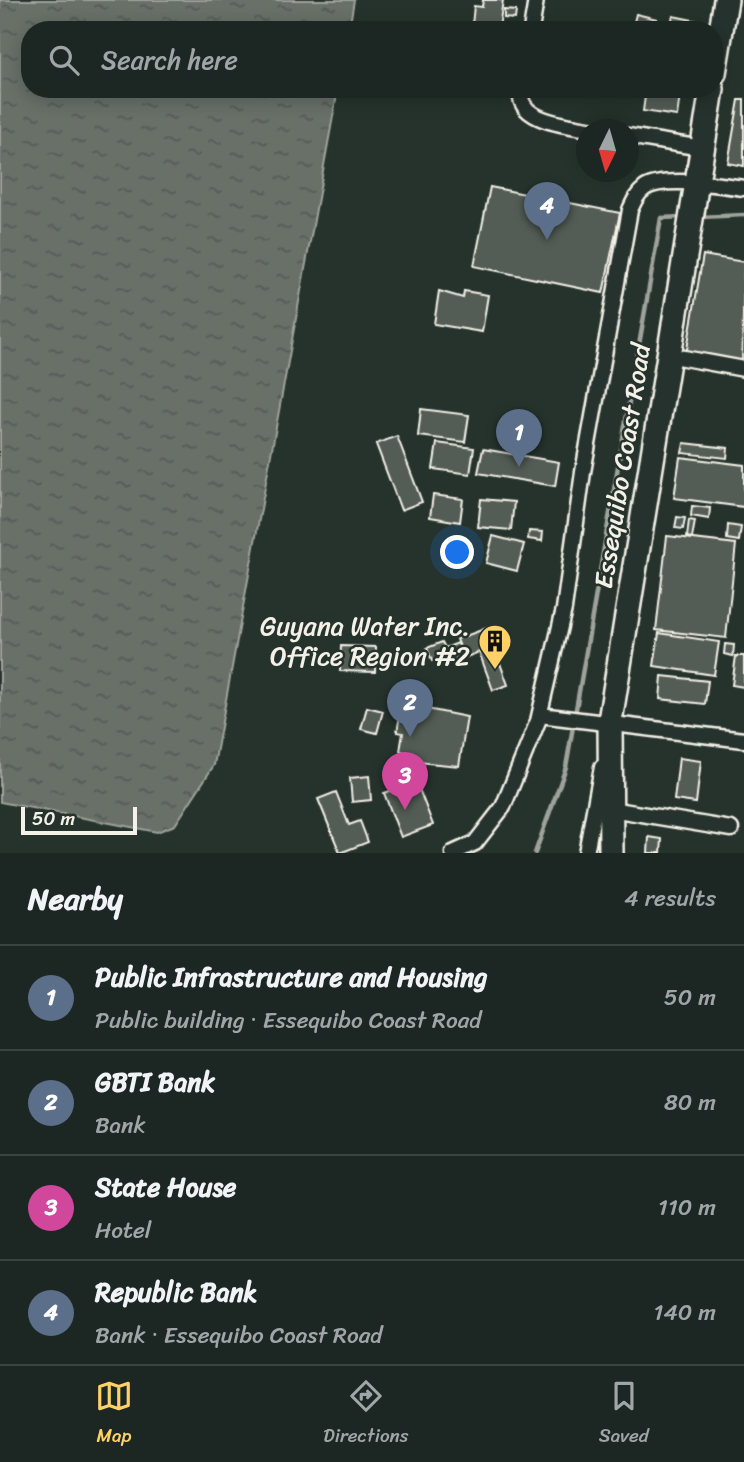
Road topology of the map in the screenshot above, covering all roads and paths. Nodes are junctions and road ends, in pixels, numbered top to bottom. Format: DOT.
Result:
graph roads {
  1 [pos="536,0"];
  2 [pos="726,0"];
  3 [pos="532,21"];
  4 [pos="723,21"];
  5 [pos="520,98"];
  6 [pos="710,98"];
  7 [pos="576,126"];
  8 [pos="639,138"];
  9 [pos="702,148"];
  10 [pos="695,188"];
  11 [pos="744,188"];
  12 [pos="668,355"];
  13 [pos="744,369"];
  14 [pos="540,715"];
  15 [pos="603,720"];
  16 [pos="744,740"];
  17 [pos="611,809"];
  18 [pos="731,829"];
  19 [pos="453,853"];
  20 [pos="586,853"];
  21 [pos="611,853"];
  1 -- 3 [label="street"];
  2 -- 4 [label="main road"];
  5 -- 7 [label="street"];
  6 -- 9 [label="main road, Essequibo Coast Road"];
  8 -- 9 [label="street"];
  9 -- 10 [label="main road, Essequibo Coast Road"];
  10 -- 11 [label="street"];
  10 -- 12 [label="main road, Essequibo Coast Road"];
  10 -- 14 [label="street"];
  12 -- 13 [label="street"];
  12 -- 15 [label="main road, Essequibo Coast Road"];
  14 -- 15 [label="street"];
  14 -- 19 [label="street"];
  15 -- 16 [label="street"];
  15 -- 17 [label="main road, Essequibo Coast Road"];
  15 -- 20 [label="street"];
  17 -- 18 [label="street"];
  17 -- 21 [label="main road, Essequibo Coast Road"];
}
